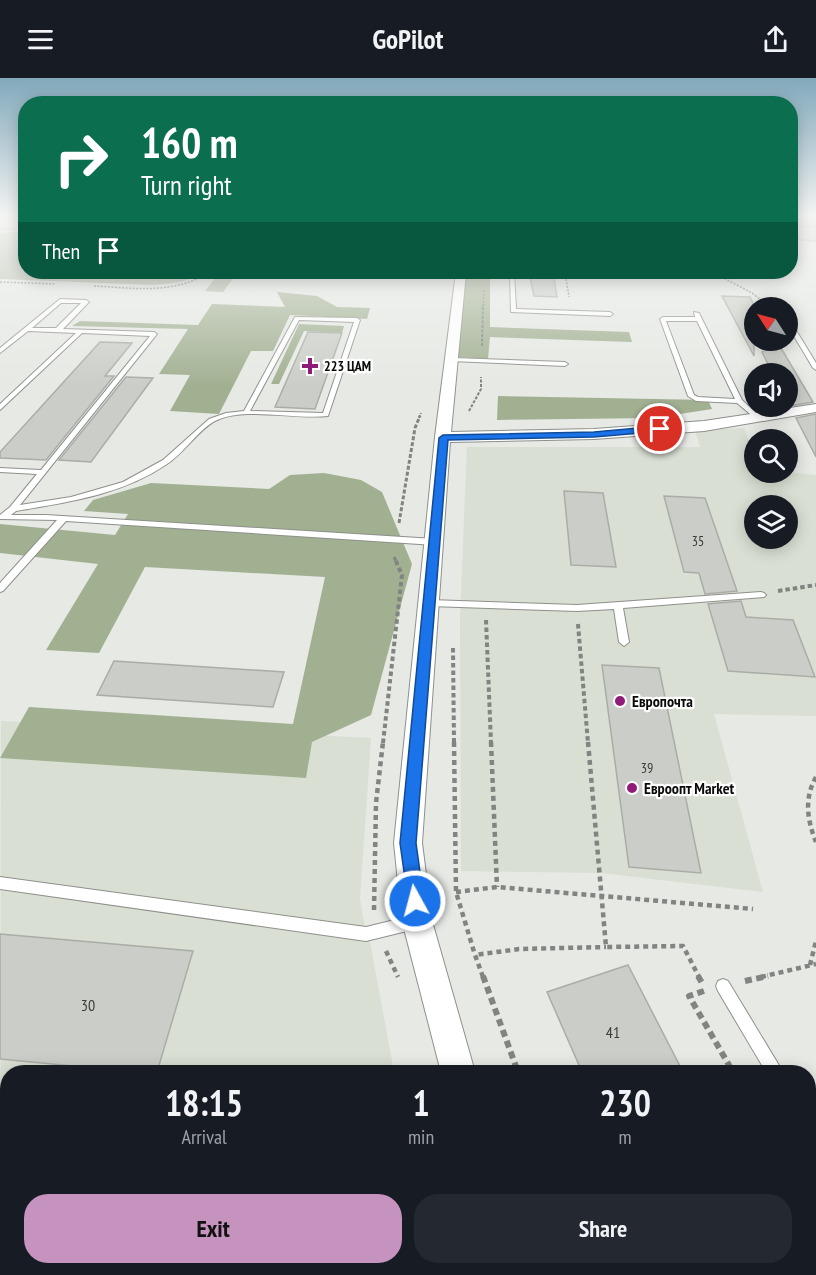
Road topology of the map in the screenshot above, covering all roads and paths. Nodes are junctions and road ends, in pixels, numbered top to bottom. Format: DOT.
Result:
graph roads {
  1 [pos="196,279"];
  2 [pos="460,279"];
  3 [pos="512,279"];
  4 [pos="566,279"];
  5 [pos="722,279"];
  6 [pos="0,282"];
  7 [pos="58,285"];
  8 [pos="93,286"];
  9 [pos="760,297"];
  10 [pos="570,304"];
  11 [pos="695,311"];
  12 [pos="610,314"];
  13 [pos="699,319"];
  14 [pos="25,329"];
  15 [pos="57,331"];
  16 [pos="80,332"];
  17 [pos="798,338"];
  18 [pos="0,351"];
  19 [pos="453,360"];
  20 [pos="565,364"];
  21 [pos="816,368"];
  22 [pos="739,401"];
  23 [pos="744,405"];
  24 [pos="0,408"];
  25 [pos="816,408"];
  26 [pos="423,411"];
  27 [pos="798,411"];
  28 [pos="246,413"];
  29 [pos="757,417"];
  30 [pos="443,438"];
  31 [pos="0,470"];
  32 [pos="43,472"];
  33 [pos="13,510"];
  34 [pos="1,517"];
  35 [pos="62,520"];
  36 [pos="396,539"];
  37 [pos="435,542"];
  38 [pos="0,571"];
  39 [pos="14,572"];
  40 [pos="816,585"];
  41 [pos="0,589"];
  42 [pos="761,595"];
  43 [pos="441,603"];
  44 [pos="485,605"];
  45 [pos="618,606"];
  46 [pos="577,608"];
  47 [pos="624,642"];
  48 [pos="816,777"];
  49 [pos="816,842"];
  50 [pos="0,883"];
  51 [pos="497,887"];
  52 [pos="456,892"];
  53 [pos="600,896"];
  54 [pos="753,909"];
  55 [pos="417,921"];
  56 [pos="377,932"];
  57 [pos="816,941"];
  58 [pos="606,947"];
  59 [pos="475,956"];
  60 [pos="813,964"];
  61 [pos="723,986"];
  62 [pos="706,990"];
  63 [pos="456,1065"];
  64 [pos="515,1065"];
  65 [pos="729,1065"];
  66 [pos="771,1065"];
  1 -- 8 [label="path"];
  2 -- 19 [label="street"];
  3 -- 12 [label="lane"];
  4 -- 10 [label="path"];
  5 -- 9 [label="path"];
  6 -- 7 [label="path"];
  11 -- 13 [label="lane"];
  13 -- 22 [label="lane"];
  13 -- 22 [label="lane"];
  14 -- 15 [label="lane"];
  14 -- 15 [label="lane"];
  14 -- 18 [label="lane"];
  15 -- 16 [label="lane"];
  16 -- 24 [label="lane"];
  16 -- 32 [label="lane"];
  17 -- 21 [label="lane"];
  19 -- 20 [label="lane"];
  19 -- 30 [label="street"];
  22 -- 23 [label="lane"];
  25 -- 27 [label="street"];
  26 -- 36 [label="path"];
  28 -- 28 [label="lane"];
  28 -- 33 [label="lane"];
  29 -- 30 [label="street"];
  30 -- 37 [label="street"];
  31 -- 32 [label="lane"];
  32 -- 33 [label="lane"];
  33 -- 34 [label="lane"];
  34 -- 35 [label="lane"];
  35 -- 36 [label="lane"];
  35 -- 39 [label="lane"];
  36 -- 37 [label="lane"];
  36 -- 56 [label="path"];
  37 -- 43 [label="street"];
  38 -- 39 [label="lane"];
  39 -- 41 [label="lane"];
  40 -- 42 [label="path"];
  42 -- 45 [label="lane"];
  43 -- 44 [label="lane"];
  43 -- 52 [label="path"];
  43 -- 55 [label="street"];
  44 -- 46 [label="lane"];
  44 -- 51 [label="path"];
  45 -- 46 [label="lane"];
  45 -- 47 [label="lane"];
  46 -- 53 [label="path"];
  48 -- 49 [label="path"];
  50 -- 56 [label="lane"];
  51 -- 52 [label="path"];
  51 -- 53 [label="path"];
  52 -- 59 [label="path"];
  53 -- 54 [label="path"];
  53 -- 58 [label="path"];
  55 -- 56 [label="lane"];
  55 -- 63 [label="street"];
  57 -- 60 [label="path"];
  58 -- 59 [label="path"];
  58 -- 62 [label="path"];
  59 -- 64 [label="path"];
  60 -- 61 [label="path"];
  61 -- 62 [label="path"];
  61 -- 66 [label="lane"];
  62 -- 65 [label="path"];
}
